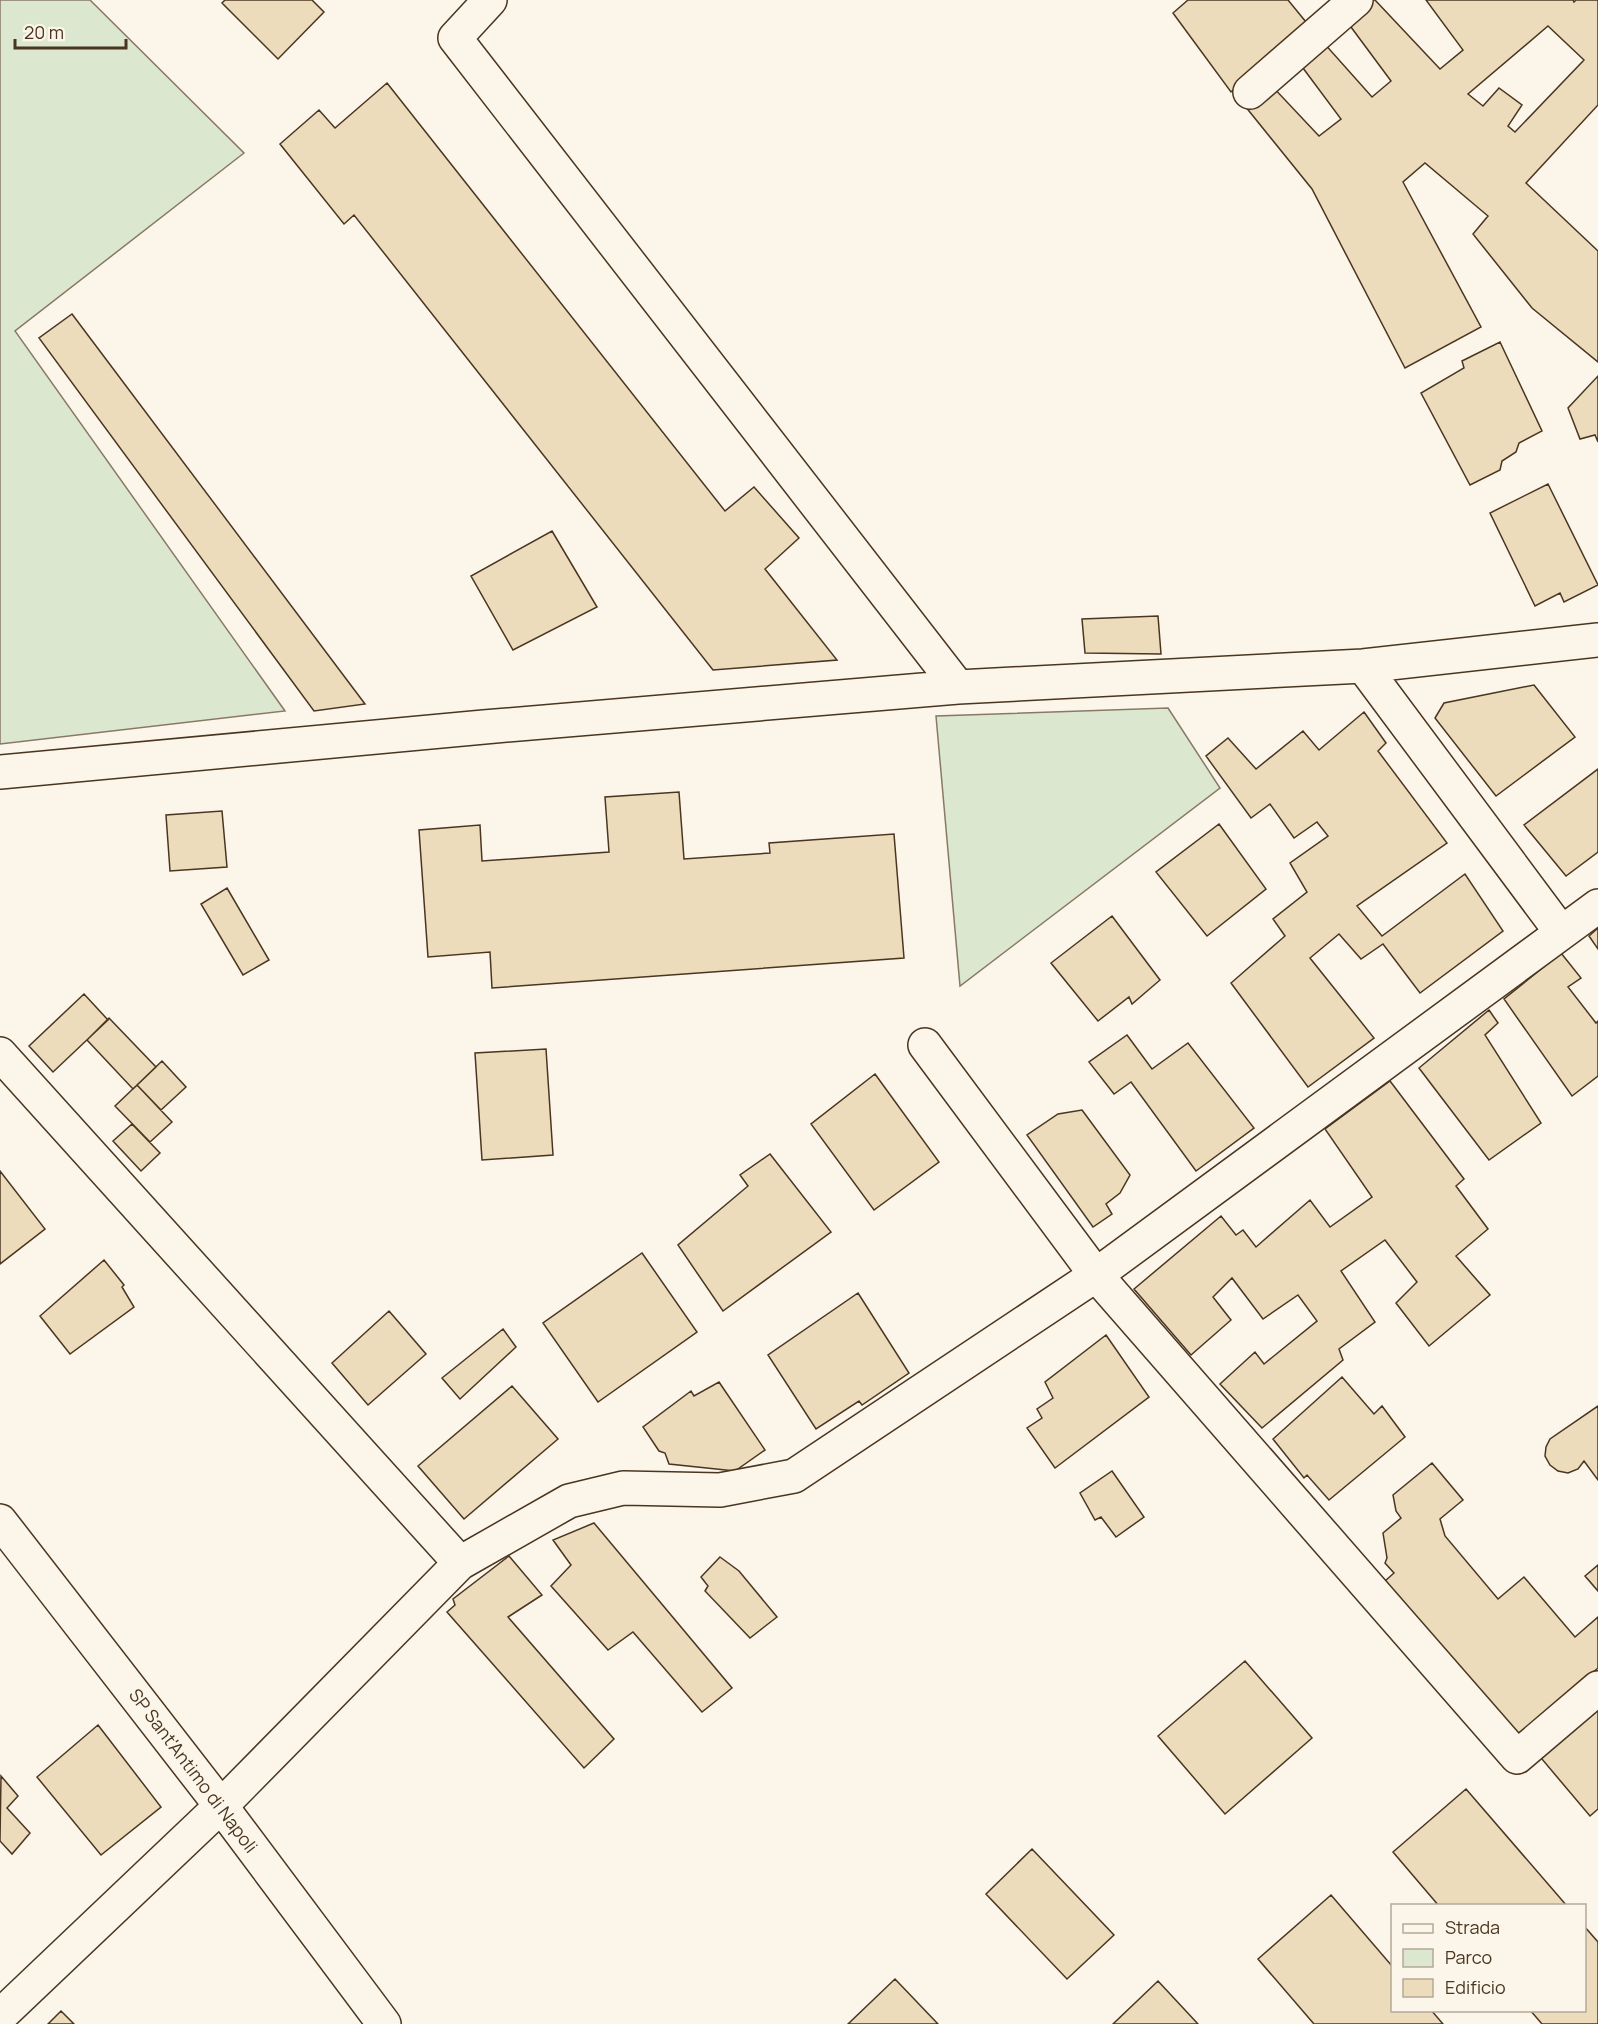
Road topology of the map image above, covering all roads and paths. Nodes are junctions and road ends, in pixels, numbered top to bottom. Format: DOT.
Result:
graph roads {
  1 [pos="490,0"];
  2 [pos="1356,0"];
  3 [pos="1250,92"];
  4 [pos="1598,640"];
  5 [pos="1363,666"];
  6 [pos="958,687"];
  7 [pos="0,772"];
  8 [pos="1598,906"];
  9 [pos="1561,932"];
  10 [pos="925,1045"];
  11 [pos="0,1054"];
  12 [pos="1096,1275"];
  13 [pos="0,1521"];
  14 [pos="460,1563"];
  15 [pos="1598,1688"];
  16 [pos="221,1806"];
  17 [pos="0,2016"];
  18 [pos="384,2024"];
  1 -- 6 [label="street"];
  2 -- 3 [label="street"];
  4 -- 5 [label="street"];
  5 -- 6 [label="street"];
  5 -- 9 [label="street"];
  6 -- 7 [label="street"];
  8 -- 9 [label="street"];
  9 -- 12 [label="street"];
  10 -- 12 [label="street"];
  11 -- 14 [label="street"];
  12 -- 14 [label="street"];
  12 -- 15 [label="street"];
  13 -- 16 [label="street, SP Sant'Antimo di Napoli"];
  14 -- 16 [label="street"];
  16 -- 17 [label="street"];
  16 -- 18 [label="street, SP Sant'Antimo di Napoli"];
}
